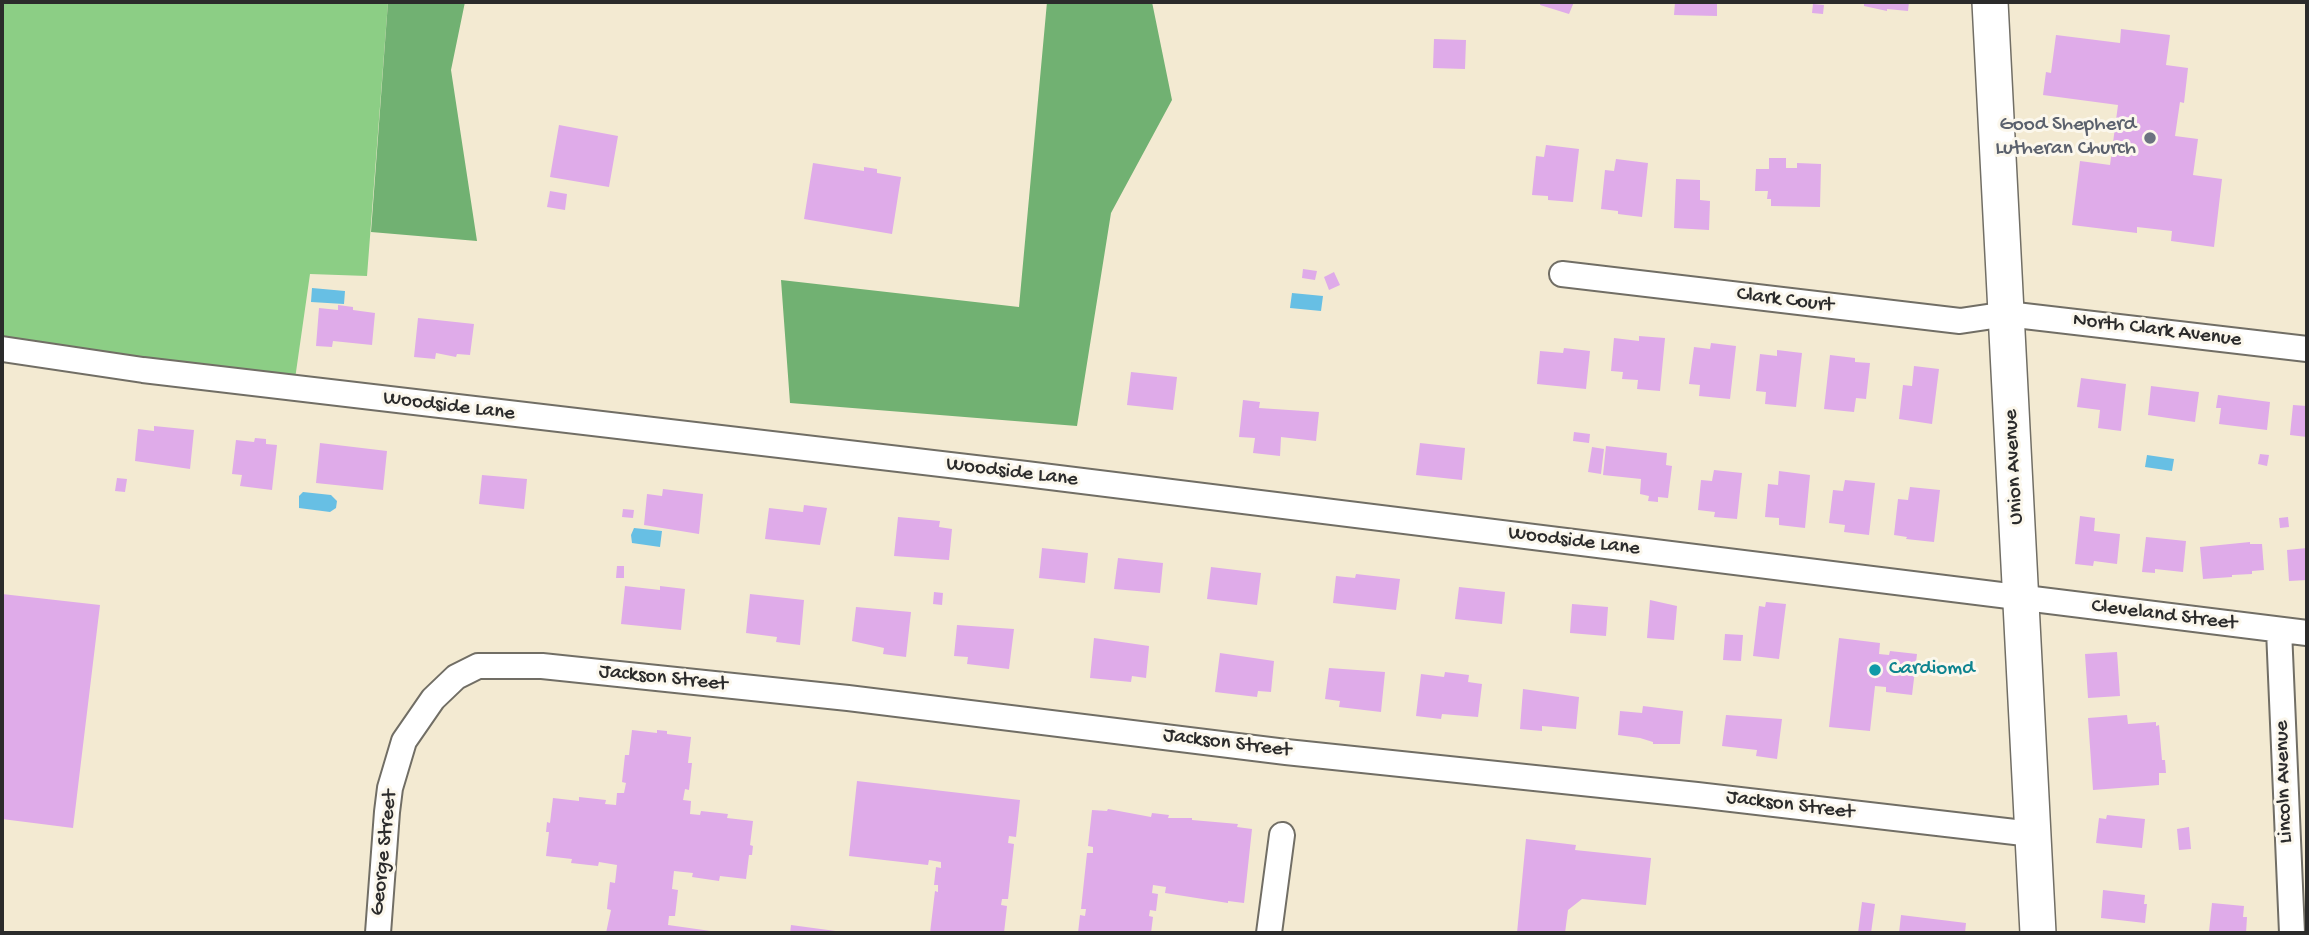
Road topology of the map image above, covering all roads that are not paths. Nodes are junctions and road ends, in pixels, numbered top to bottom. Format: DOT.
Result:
graph roads {
  1 [pos="1990,2"];
  2 [pos="1562,274"];
  3 [pos="2007,314"];
  4 [pos="2,349"];
  5 [pos="2307,349"];
  6 [pos="2022,598"];
  7 [pos="2279,630"];
  8 [pos="2307,633"];
  9 [pos="433,699"];
  10 [pos="2032,834"];
  11 [pos="1282,835"];
  12 [pos="378,933"];
  13 [pos="1269,933"];
  14 [pos="2038,933"];
  15 [pos="2292,933"];
  1 -- 3 [label="street, Union Avenue"];
  2 -- 3 [label="street, Clark Court"];
  3 -- 5 [label="street, North Clark Avenue"];
  3 -- 6 [label="street, Union Avenue"];
  4 -- 6 [label="street, Woodside Lane"];
  6 -- 7 [label="street, Cleveland Street"];
  6 -- 10 [label="street, Union Avenue"];
  7 -- 8 [label="street, Cleveland Street"];
  7 -- 15 [label="street, Lincoln Avenue"];
  9 -- 10 [label="street, Jackson Street"];
  9 -- 12 [label="street, George Street"];
  10 -- 14 [label="street, Union Avenue"];
  11 -- 13 [label="street"];
}
